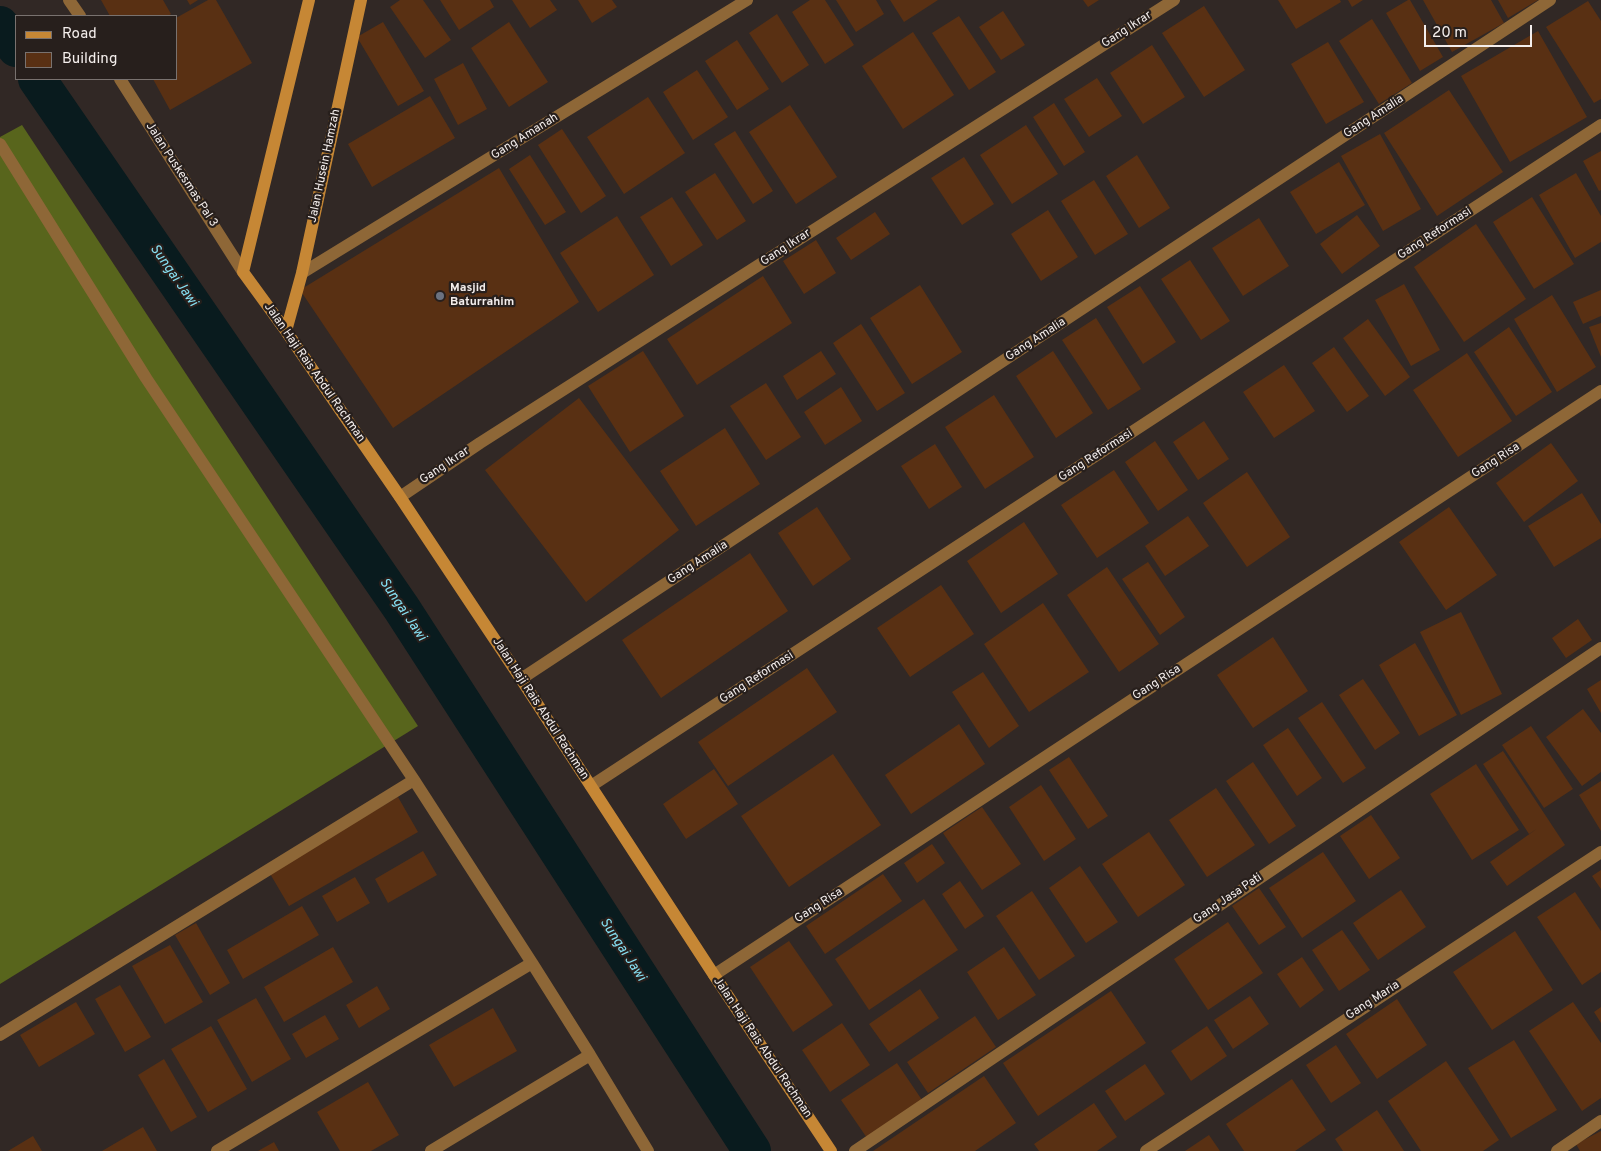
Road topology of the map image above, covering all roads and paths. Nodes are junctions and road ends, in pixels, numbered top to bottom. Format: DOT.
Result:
graph roads {
  1 [pos="69,0"];
  2 [pos="309,0"];
  3 [pos="361,0"];
  4 [pos="747,0"];
  5 [pos="1174,0"];
  6 [pos="1550,0"];
  7 [pos="79,15"];
  8 [pos="121,80"];
  9 [pos="1601,126"];
  10 [pos="0,144"];
  11 [pos="243,272"];
  12 [pos="302,273"];
  13 [pos="286,331"];
  14 [pos="1601,391"];
  15 [pos="400,497"];
  16 [pos="1601,648"];
  17 [pos="521,679"];
  18 [pos="414,780"];
  19 [pos="590,786"];
  20 [pos="1601,852"];
  21 [pos="532,963"];
  22 [pos="714,975"];
  23 [pos="0,1035"];
  24 [pos="590,1055"];
  25 [pos="1601,1122"];
  26 [pos="217,1151"];
  27 [pos="431,1151"];
  28 [pos="648,1151"];
  29 [pos="831,1151"];
  30 [pos="855,1151"];
  31 [pos="1146,1151"];
  32 [pos="1557,1151"];
  1 -- 7 [label="street"];
  2 -- 11 [label="street"];
  3 -- 12 [label="street, Jalan Husein Hamzah"];
  4 -- 12 [label="street, Gang Amanah"];
  5 -- 15 [label="street, Gang Ikrar"];
  6 -- 17 [label="street, Gang Amalia"];
  8 -- 11 [label="street, Jalan Puskesmas Pal 3"];
  9 -- 19 [label="street, Gang Reformasi"];
  10 -- 18 [label="street"];
  11 -- 13 [label="street, Jalan Haji Rais Abdul Rachman"];
  12 -- 13 [label="street, Jalan Husein Hamzah"];
  13 -- 15 [label="street, Jalan Haji Rais Abdul Rachman"];
  14 -- 22 [label="street, Gang Risa"];
  15 -- 17 [label="street, Jalan Haji Rais Abdul Rachman"];
  16 -- 30 [label="street, Gang Jasa Pati"];
  17 -- 19 [label="street, Jalan Haji Rais Abdul Rachman"];
  18 -- 21 [label="street"];
  18 -- 23 [label="street"];
  19 -- 22 [label="street, Jalan Haji Rais Abdul Rachman"];
  20 -- 31 [label="street, Gang Maria"];
  21 -- 24 [label="street"];
  21 -- 26 [label="street"];
  22 -- 29 [label="street, Jalan Haji Rais Abdul Rachman"];
  24 -- 27 [label="street"];
  24 -- 28 [label="street"];
  25 -- 32 [label="street"];
}
